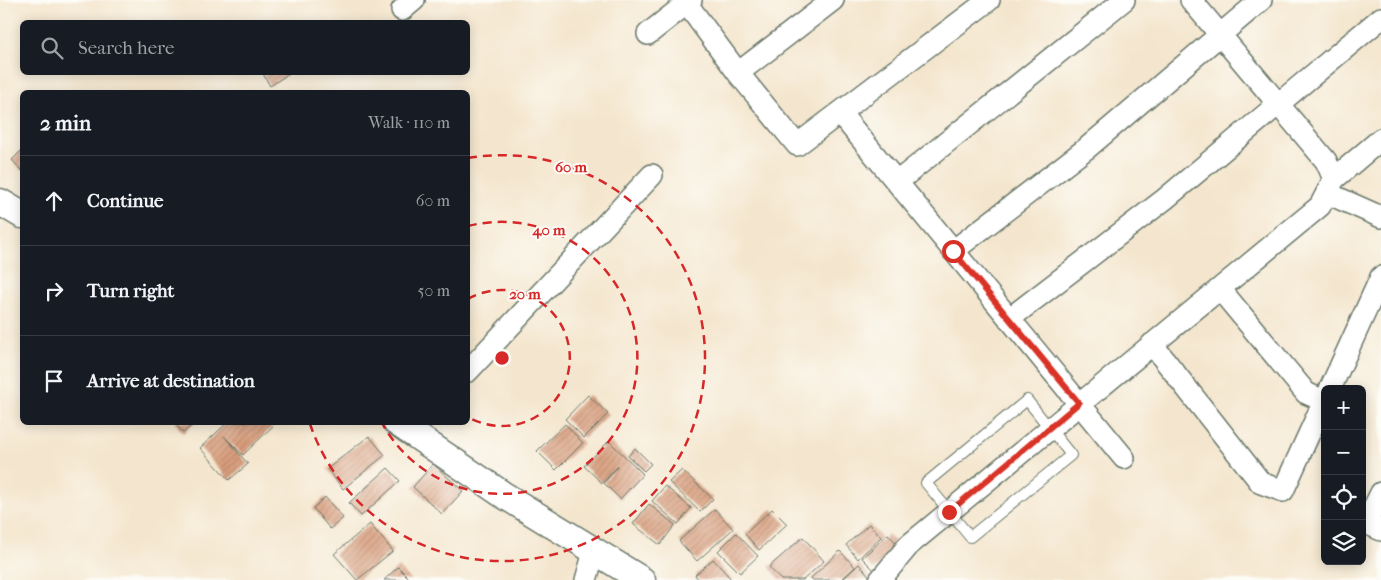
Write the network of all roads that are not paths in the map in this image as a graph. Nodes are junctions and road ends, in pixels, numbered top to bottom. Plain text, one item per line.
1 (833, 0) edge
2 (989, 0) edge
3 (1124, 0) edge
4 (1192, 0) edge
5 (1261, 0) edge
6 (687, 1) edge
7 (1381, 18) edge
8 (648, 34) dead end
9 (1220, 34) junction
10 (738, 73) junction
11 (1279, 105) junction
12 (840, 113) junction
13 (1381, 139) edge
14 (652, 174) dead end
15 (896, 182) junction
16 (1330, 186) junction
17 (0, 202) edge
18 (20, 214) edge
19 (1381, 218) edge
20 (953, 251) junction
21 (1381, 276) edge
22 (1220, 289) junction
23 (1009, 319) junction
24 (1152, 344) junction
25 (470, 369) edge
26 (1331, 385) edge
27 (1321, 395) edge
28 (1079, 403) junction
29 (1321, 407) edge
30 (408, 425) edge
31 (1050, 428) junction
32 (1124, 458) dead end
33 (1381, 493) edge
34 (949, 512) junction
35 (1381, 530) edge
36 (594, 552) junction
37 (586, 580) edge
38 (642, 580) edge
39 (880, 580) edge

1 - 10 street
2 - 12 street
3 - 15 street
4 - 9 street
5 - 9 street
6 - 8 street
6 - 10 street
7 - 11 street
9 - 11 street
9 - 20 street
10 - 12 street
11 - 16 street
11 - 23 street
12 - 15 street
13 - 16 street
14 - 25 street
15 - 20 street
16 - 19 street
16 - 22 street
17 - 18 street
20 - 23 street
21 - 26 street
22 - 24 street
22 - 27 street
23 - 28 street
24 - 28 street
24 - 29 street
28 - 31 street
28 - 32 street
30 - 36 street
31 - 34 street
31 - 34 lane
31 - 34 lane
33 - 35 street
34 - 39 street
36 - 37 street
36 - 38 street

